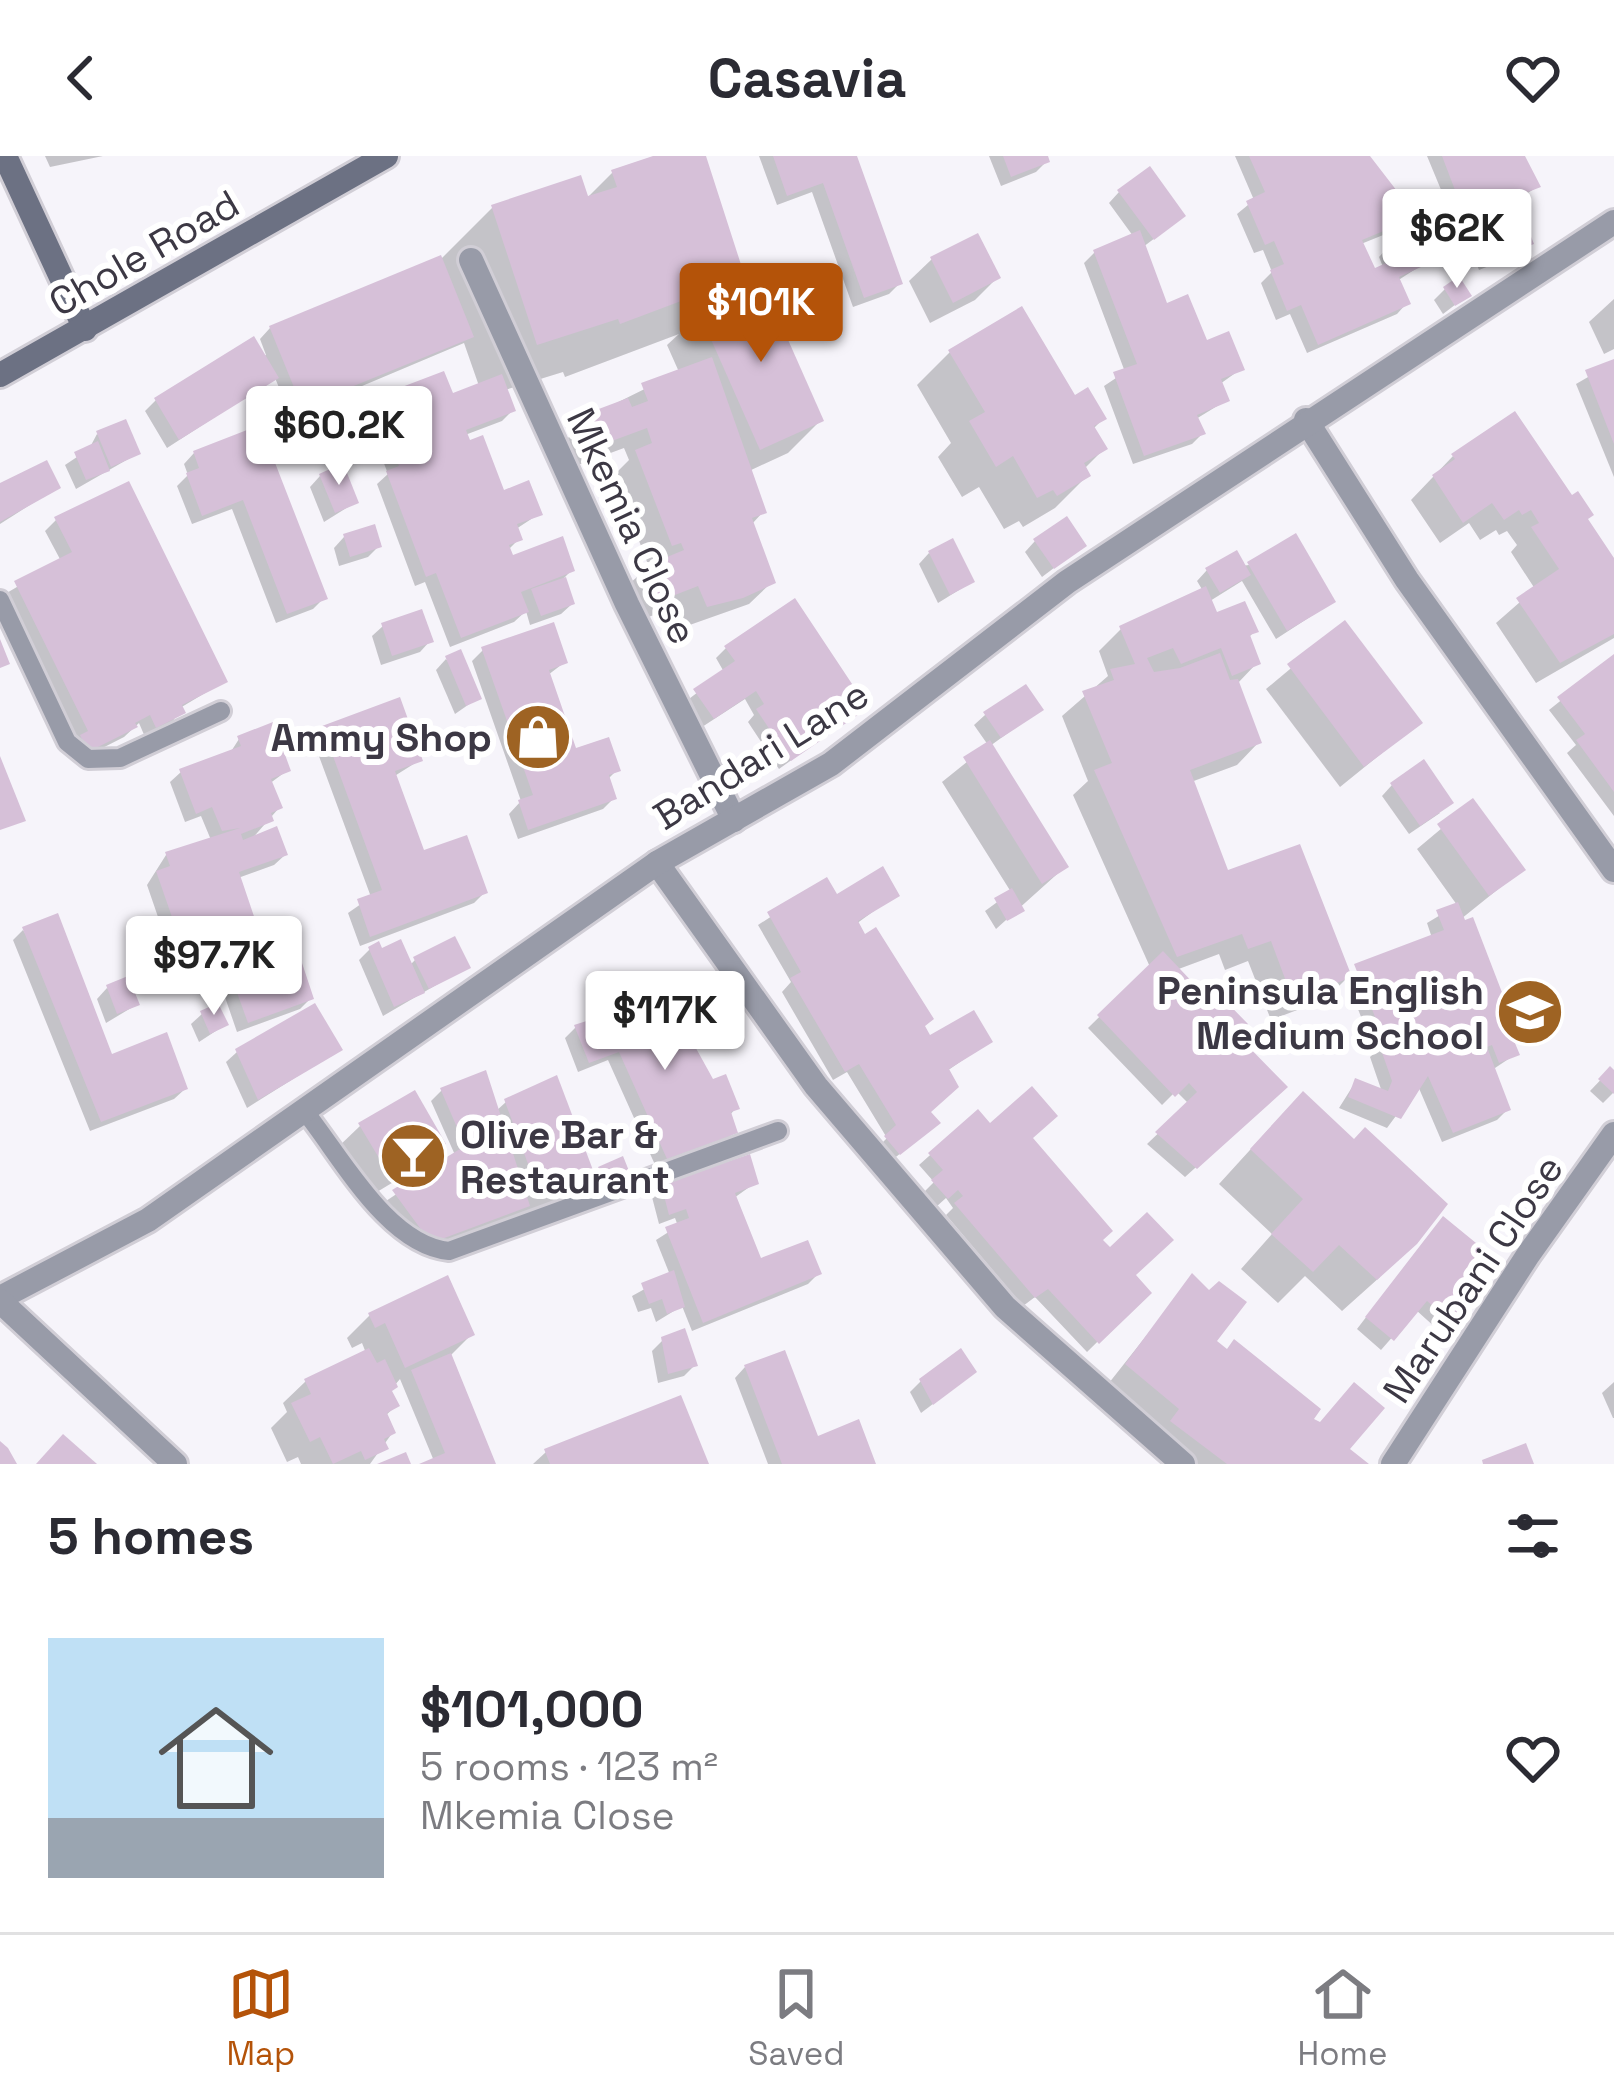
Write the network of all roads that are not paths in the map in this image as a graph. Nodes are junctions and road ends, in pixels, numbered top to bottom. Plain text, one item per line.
1 (5, 156) edge
2 (386, 156) edge
3 (1614, 222) edge
4 (471, 260) dead end
5 (85, 328) junction
6 (0, 375) edge
7 (1306, 420) junction
8 (0, 600) edge
9 (221, 711) dead end
10 (734, 820) junction
11 (657, 863) junction
12 (1614, 870) edge
13 (305, 1113) junction
14 (778, 1131) dead end
15 (1614, 1135) edge
16 (0, 1299) edge
17 (176, 1464) edge
18 (1183, 1464) edge
19 (1393, 1464) edge

1 - 5 street
2 - 5 street, Chole Road
3 - 7 street, Bandari Lane
4 - 10 street, Mkemia Close
5 - 6 street, Chole Road
7 - 10 street, Bandari Lane
7 - 12 street
8 - 9 lane
10 - 11 street, Bandari Lane
11 - 13 street, Bandari Lane
11 - 18 street
13 - 14 lane
13 - 16 street, Bandari Lane
15 - 19 street, Marubani Close
16 - 17 street

